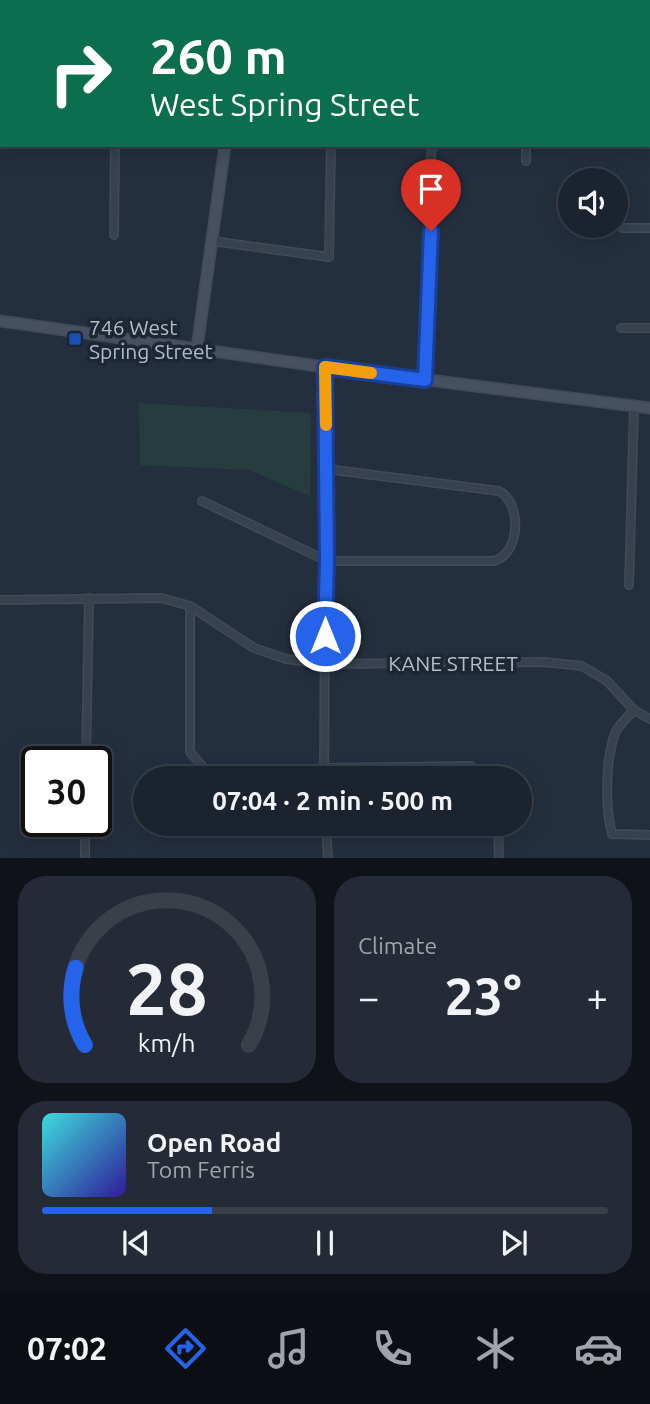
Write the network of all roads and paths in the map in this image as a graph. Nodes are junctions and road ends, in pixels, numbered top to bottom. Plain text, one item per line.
1 (0, 0) edge
2 (0, 17) edge
3 (115, 147) edge
4 (225, 147) edge
5 (331, 147) edge
6 (432, 147) edge
7 (526, 147) edge
8 (526, 161) dead end
9 (628, 228) edge
10 (650, 228) edge
11 (114, 234) dead end
12 (212, 242) junction
13 (0, 321) edge
14 (621, 328) dead end
15 (650, 328) edge
16 (197, 348) junction
17 (325, 367) junction
18 (425, 380) junction
19 (634, 406) junction
20 (650, 408) edge
21 (327, 469) junction
22 (202, 501) dead end
23 (327, 561) junction
24 (629, 585) dead end
25 (89, 598) junction
26 (0, 600) edge
27 (190, 606) junction
28 (326, 664) junction
29 (634, 710) junction
30 (650, 719) edge
31 (86, 746) edge
32 (203, 766) edge
33 (324, 766) edge
34 (650, 835) edge
35 (327, 836) edge
36 (498, 836) edge
37 (85, 837) edge
38 (85, 858) edge
39 (328, 858) edge
40 (499, 858) edge

1 - 2 street
3 - 11 street
4 - 12 main road
5 - 12 street
6 - 18 street
7 - 8 street
9 - 10 street
12 - 16 main road
13 - 16 main road
14 - 15 street
16 - 17 main road
17 - 18 main road
17 - 21 street
18 - 19 main road
19 - 20 main road
19 - 24 street
21 - 23 street
21 - 23 street
22 - 23 street
23 - 28 street
25 - 26 street, KANE STREET
25 - 27 street, KANE STREET
25 - 31 street
27 - 28 street, KANE STREET
27 - 32 street
28 - 29 street, KANE STREET
28 - 33 street
29 - 30 street, KANE STREET
29 - 34 street
35 - 39 street
36 - 40 street
37 - 38 street

